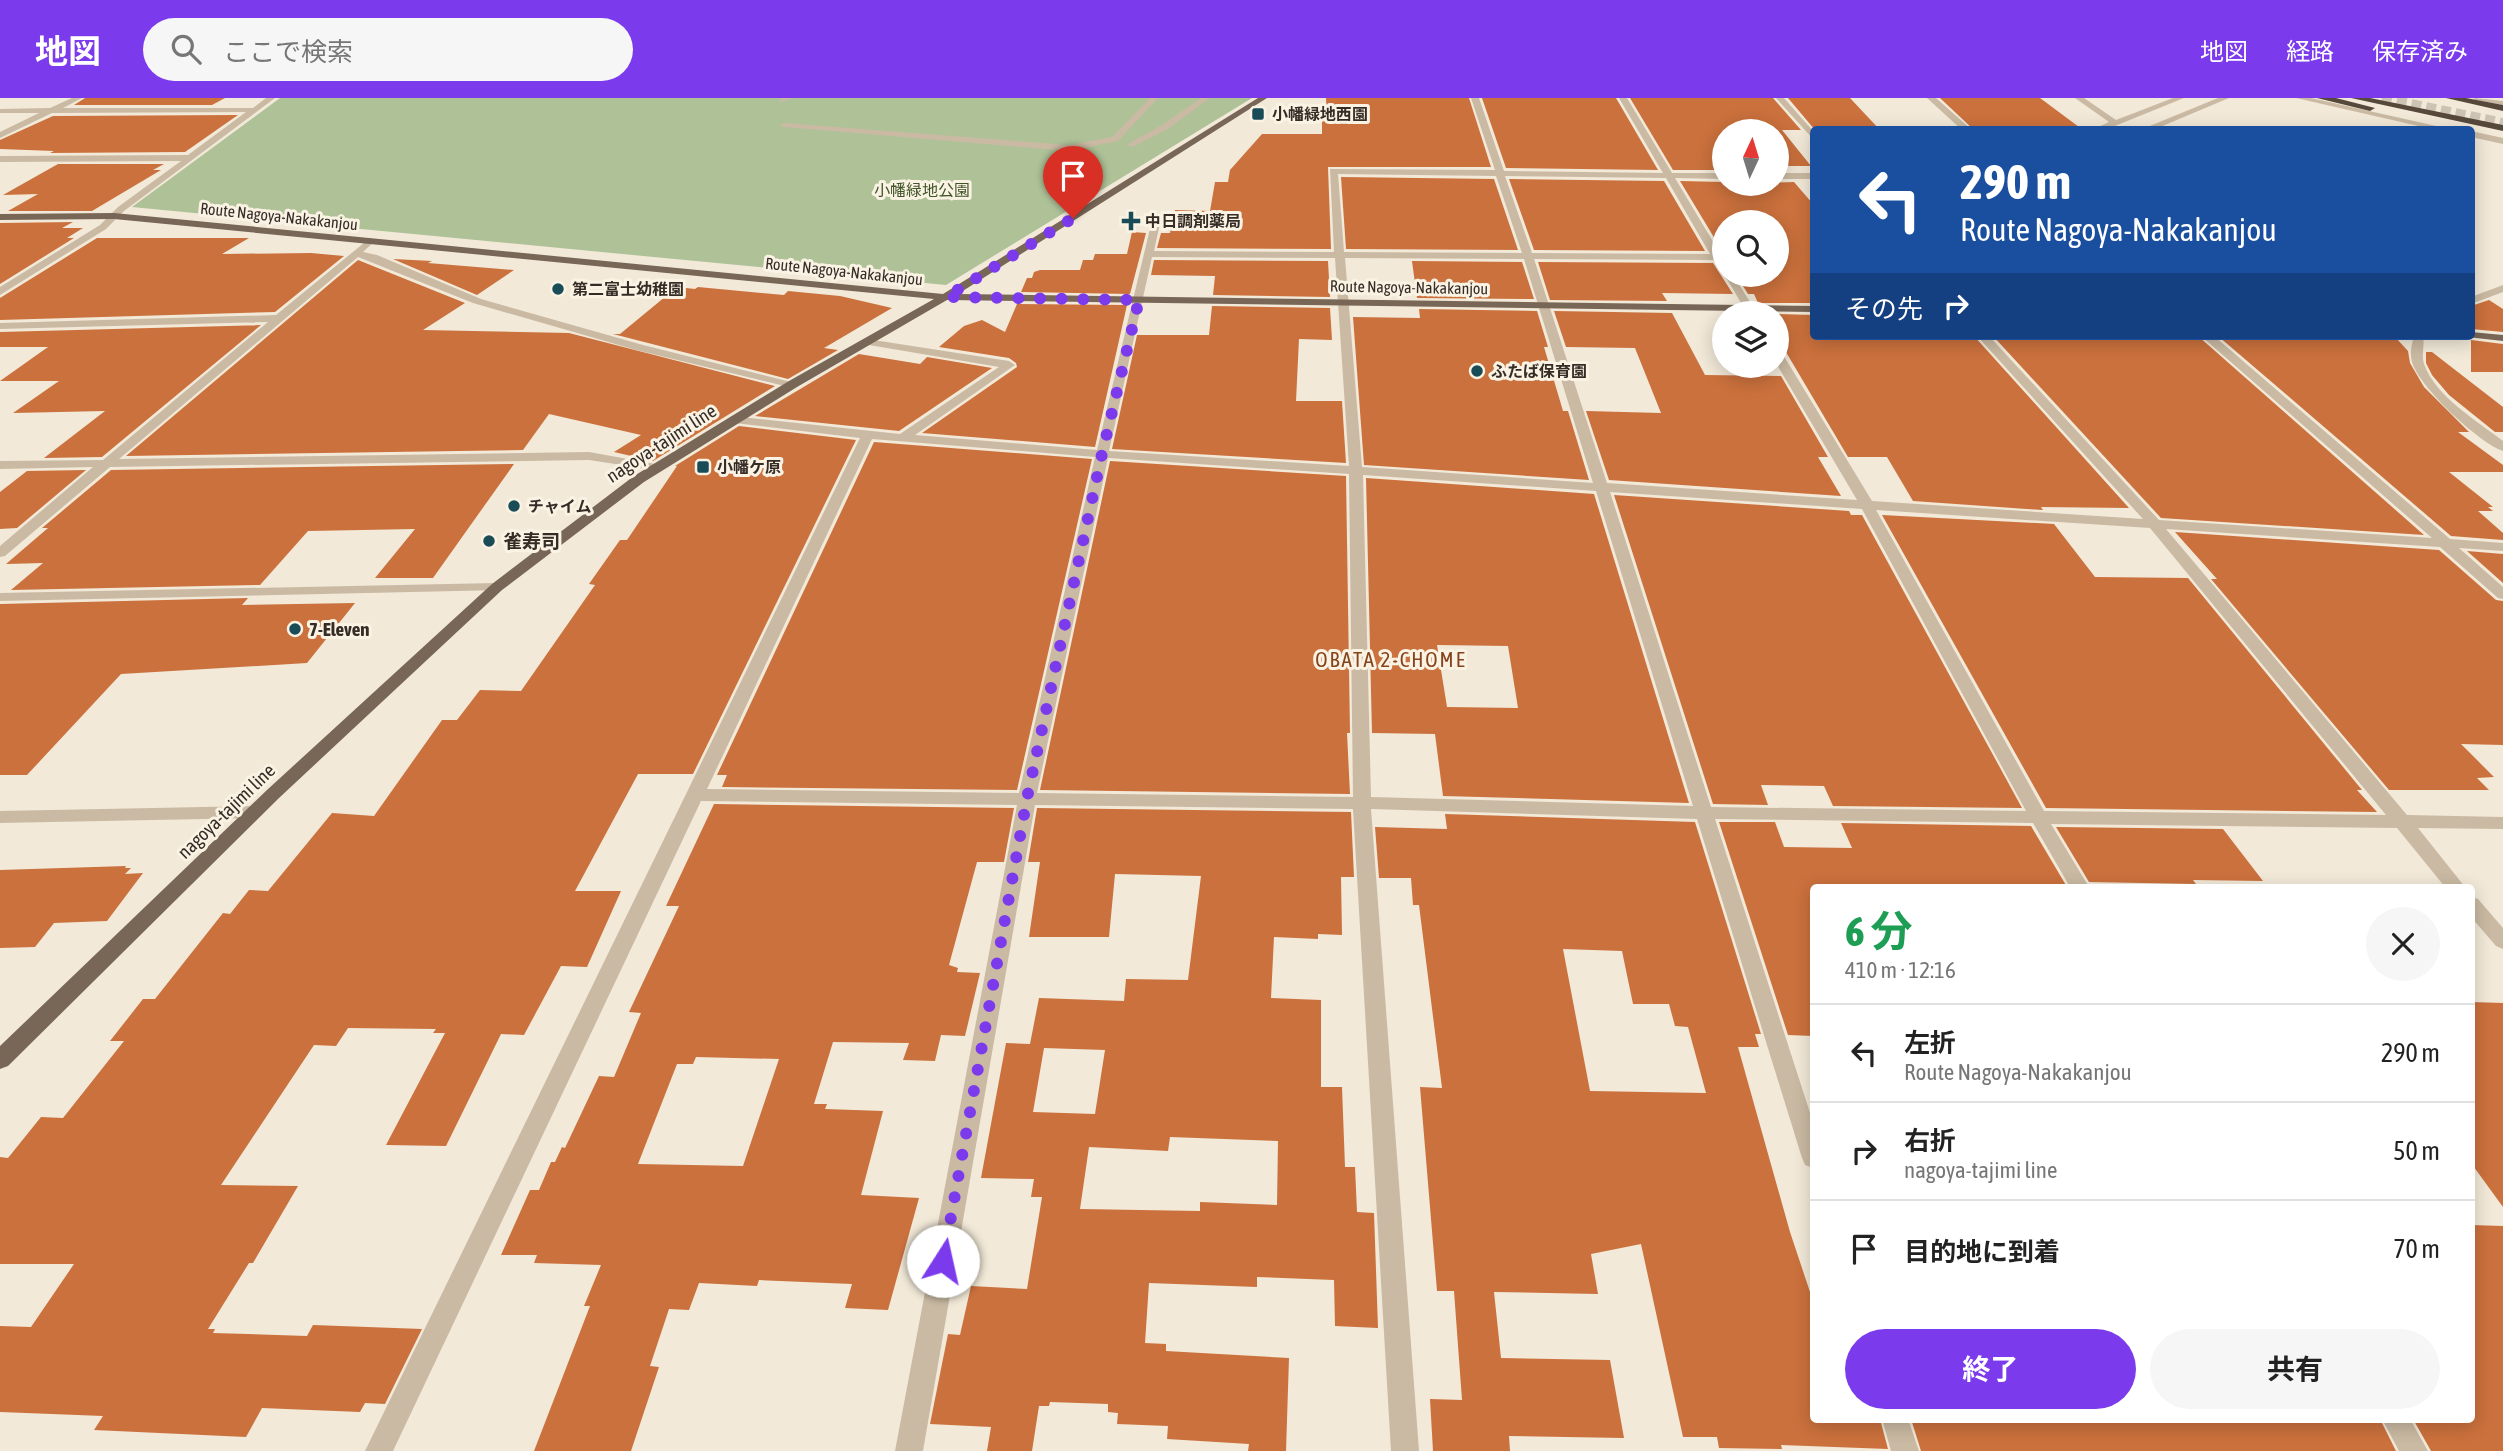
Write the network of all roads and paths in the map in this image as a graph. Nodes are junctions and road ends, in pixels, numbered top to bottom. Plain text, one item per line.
1 (78, 98) edge
2 (271, 98) edge
3 (1154, 98) edge
4 (1206, 98) edge
5 (1263, 98) edge
6 (1475, 98) edge
7 (1623, 98) edge
8 (1780, 98) edge
9 (1931, 98) edge
10 (2079, 98) edge
11 (2180, 98) edge
12 (2300, 98) edge
13 (2322, 98) edge
14 (2356, 98) edge
15 (2451, 98) edge
16 (2478, 98) edge
17 (2221, 100) edge
18 (2437, 101) dead end
19 (2503, 103) edge
20 (2503, 108) edge
21 (255, 110) junction
22 (0, 111) edge
23 (52, 111) junction
24 (2503, 114) edge
25 (2115, 123) junction
26 (784, 125) dead end
27 (1963, 126) edge
28 (2107, 126) edge
29 (2154, 126) edge
30 (2445, 126) edge
31 (2446, 126) edge
32 (2503, 129) edge
33 (1810, 133) edge
34 (0, 135) edge
35 (2475, 135) edge
36 (2503, 141) edge
37 (1130, 145) dead end
38 (190, 158) junction
39 (0, 159) edge
40 (1500, 174) junction
41 (1669, 176) junction
42 (1712, 176) edge
43 (1789, 176) edge
44 (1810, 176) edge
45 (1157, 215) dead end
46 (114, 216) junction
47 (0, 217) edge
48 (370, 241) junction
49 (1712, 250) edge
50 (355, 253) junction
51 (1149, 254) junction
52 (1339, 255) junction
53 (1527, 256) junction
54 (1712, 257) edge
55 (2503, 288) edge
56 (0, 292) edge
57 (946, 297) junction
58 (2475, 299) edge
59 (1139, 300) junction
60 (1342, 302) junction
61 (1544, 305) junction
62 (1810, 309) edge
63 (1712, 310) edge
64 (1789, 310) edge
65 (278, 318) junction
66 (0, 326) edge
67 (2475, 335) edge
68 (2503, 338) edge
69 (1987, 340) edge
70 (2212, 340) edge
71 (2419, 340) edge
72 (866, 342) junction
73 (1789, 376) edge
74 (793, 384) junction
75 (736, 419) junction
76 (868, 435) junction
77 (902, 438) junction
78 (2503, 447) edge
79 (1102, 454) junction
80 (106, 463) junction
81 (0, 465) edge
82 (656, 468) junction
83 (1356, 470) junction
84 (1601, 487) junction
85 (1866, 503) junction
86 (2153, 522) junction
87 (2503, 534) edge
88 (2443, 542) junction
89 (2503, 547) edge
90 (0, 553) edge
91 (497, 587) junction
92 (2503, 595) edge
93 (0, 597) edge
94 (696, 795) junction
95 (1027, 798) junction
96 (1362, 803) junction
97 (255, 812) junction
98 (1706, 813) junction
99 (0, 817) edge
100 (2039, 818) junction
101 (2399, 822) junction
102 (2503, 823) edge
103 (2078, 884) edge
104 (2453, 884) edge
105 (2475, 909) edge
106 (2503, 942) edge
107 (0, 1060) edge
108 (1810, 1147) edge
109 (1896, 1423) edge
110 (2398, 1423) edge
111 (379, 1451) edge
112 (909, 1451) edge
113 (1405, 1451) edge
114 (1905, 1451) edge
115 (2414, 1451) edge

1 - 23 street
2 - 21 street
3 - 26 street
4 - 37 street
5 - 57 main road, nagoya-tajimi line
6 - 40 street
7 - 41 street
8 - 33 street
9 - 27 street
10 - 25 street
11 - 25 street
12 - 30 street
13 - 31 highway
14 - 32 highway
15 - 20 highway
16 - 19 street
17 - 29 street
18 - 24 highway
21 - 23 street
21 - 38 street
22 - 23 street
23 - 34 street
25 - 28 street
35 - 36 street
38 - 39 street
38 - 46 street
40 - 41 street
40 - 52 street
40 - 53 street
41 - 42 street
41 - 49 street
43 - 44 street
45 - 51 street
46 - 47 main road, Route Nagoya-Nakakanjou
46 - 48 main road, Route Nagoya-Nakakanjou
46 - 56 street
48 - 50 street
48 - 57 main road, Route Nagoya-Nakakanjou
50 - 65 street
50 - 74 street
51 - 52 street
51 - 59 street
52 - 53 street
52 - 60 street
53 - 54 street
53 - 61 street
55 - 58 street
57 - 59 main road, Route Nagoya-Nakakanjou
57 - 72 main road, nagoya-tajimi line
59 - 60 main road, Route Nagoya-Nakakanjou
59 - 79 street
60 - 61 main road, Route Nagoya-Nakakanjou
60 - 83 street
61 - 63 main road, Route Nagoya-Nakakanjou
61 - 84 street
62 - 64 main road, Route Nagoya-Nakakanjou
65 - 66 street
65 - 80 street
67 - 68 main road
69 - 86 street
70 - 88 street
71 - 78 street
72 - 74 main road, nagoya-tajimi line
72 - 77 street
73 - 85 street
74 - 75 main road, nagoya-tajimi line
75 - 76 street
75 - 82 main road, nagoya-tajimi line
76 - 77 street
76 - 94 street
77 - 79 street
79 - 83 street
79 - 95 street
80 - 81 street
80 - 82 street
80 - 90 street
82 - 91 main road, nagoya-tajimi line
83 - 84 street
83 - 96 street
84 - 85 street
84 - 98 street
85 - 86 street
85 - 100 street
86 - 88 street
86 - 101 street
87 - 88 street
88 - 89 street
88 - 92 street
91 - 93 street
91 - 97 main road, nagoya-tajimi line
94 - 95 street
94 - 111 street
95 - 96 street
95 - 112 street
96 - 98 street
96 - 113 street
97 - 99 street
97 - 107 main road, nagoya-tajimi line
98 - 100 street
98 - 108 street
100 - 101 street
100 - 103 street
101 - 102 street
101 - 104 street
105 - 106 street
109 - 114 street
110 - 115 street

